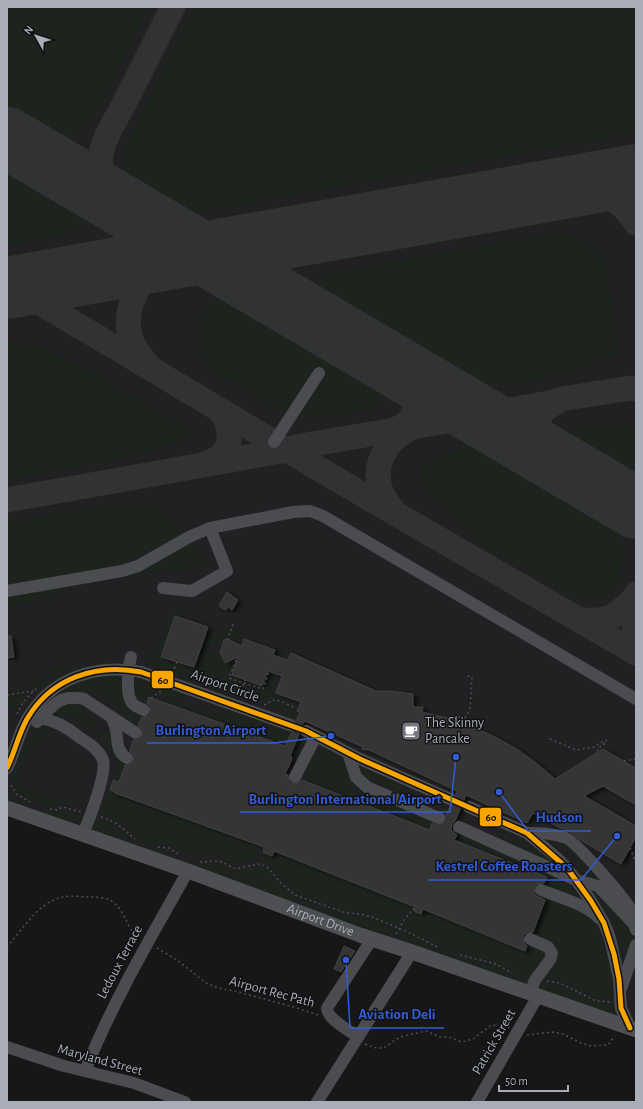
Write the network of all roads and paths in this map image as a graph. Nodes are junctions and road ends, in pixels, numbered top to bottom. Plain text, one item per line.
1 (319, 378) dead end
2 (274, 442) dead end
3 (210, 528) junction
4 (163, 588) dead end
5 (7, 591) edge
6 (234, 622) dead end
7 (227, 640) dead end
8 (236, 660) dead end
9 (177, 662) dead end
10 (129, 663) junction
11 (173, 670) dead end
12 (269, 672) dead end
13 (466, 676) dead end
14 (245, 680) dead end
15 (244, 683) junction
16 (34, 690) dead end
17 (240, 693) dead end
18 (7, 695) edge
19 (636, 700) edge
20 (144, 710) dead end
21 (111, 717) junction
22 (40, 718) junction
23 (465, 718) dead end
24 (290, 725) tunnel mouth
25 (136, 733) dead end
26 (550, 739) dead end
27 (18, 748) junction
28 (598, 752) dead end
29 (348, 753) junction
30 (127, 758) dead end
31 (636, 759) edge
32 (624, 762) dead end
33 (7, 768) edge
34 (295, 777) dead end
35 (11, 785) dead end
36 (450, 799) tunnel mouth
37 (32, 804) dead end
38 (8, 805) edge
39 (469, 807) tunnel mouth
40 (46, 808) dead end
41 (86, 813) dead end
42 (100, 817) dead end
43 (439, 818) tunnel mouth
44 (459, 827) tunnel mouth
45 (527, 833) junction
46 (83, 834) junction
47 (136, 840) dead end
48 (153, 847) dead end
49 (630, 848) dead end
50 (188, 863) junction
51 (636, 863) edge
52 (576, 880) junction
53 (541, 890) dead end
54 (415, 907) dead end
55 (604, 923) junction
56 (635, 927) edge
57 (398, 929) junction
58 (394, 938) dead end
59 (372, 939) junction
60 (530, 939) dead end
61 (148, 942) junction
62 (636, 945) edge
63 (7, 947) edge
64 (443, 950) dead end
65 (412, 952) junction
66 (457, 954) dead end
67 (516, 976) dead end
68 (534, 990) junction
69 (616, 997) junction
70 (322, 1018) dead end
71 (628, 1027) edge
72 (517, 1033) junction
73 (357, 1039) junction
74 (7, 1048) edge
75 (85, 1071) junction
76 (185, 1102) edge
77 (317, 1102) edge
78 (477, 1102) edge

1 - 2 street
3 - 4 street
3 - 5 street
3 - 19 street
6 - 7 path
8 - 15 path
9 - 11 path
10 - 20 street
10 - 24 street, Airport Circle
10 - 27 street, Airport Circle
12 - 15 path
13 - 23 path
14 - 15 path
15 - 17 path
16 - 18 path
21 - 22 street
21 - 25 street
21 - 30 street
22 - 27 street
22 - 46 street
26 - 28 path
27 - 33 street, Airport Circle
29 - 34 street
29 - 36 street
29 - 43 street
31 - 32 path
35 - 37 path
38 - 46 main road, Airport Drive
39 - 45 street
40 - 41 path
42 - 47 path
44 - 52 street
45 - 52 street
45 - 56 street
46 - 50 main road, Airport Drive
48 - 50 path
49 - 51 path
50 - 57 path
50 - 59 main road, Airport Drive
50 - 61 street, Ledoux Terrace
52 - 55 street
52 - 56 street
53 - 55 street
54 - 57 path
55 - 69 street
57 - 58 path
57 - 64 path
59 - 65 main road, Airport Drive
59 - 73 street
60 - 68 street, Patrick Street
61 - 63 path, Airport Rec Path
61 - 70 path, Airport Rec Path
61 - 75 street, Ledoux Terrace
62 - 69 street
65 - 68 main road, Airport Drive
65 - 73 street
66 - 67 path
68 - 69 path
68 - 71 main road, Airport Drive
68 - 72 street, Patrick Street
69 - 71 street
71 - 72 path
72 - 73 path
72 - 78 street, Patrick Street
73 - 77 street
74 - 75 street, Maryland Street
75 - 76 street, Maryland Street

